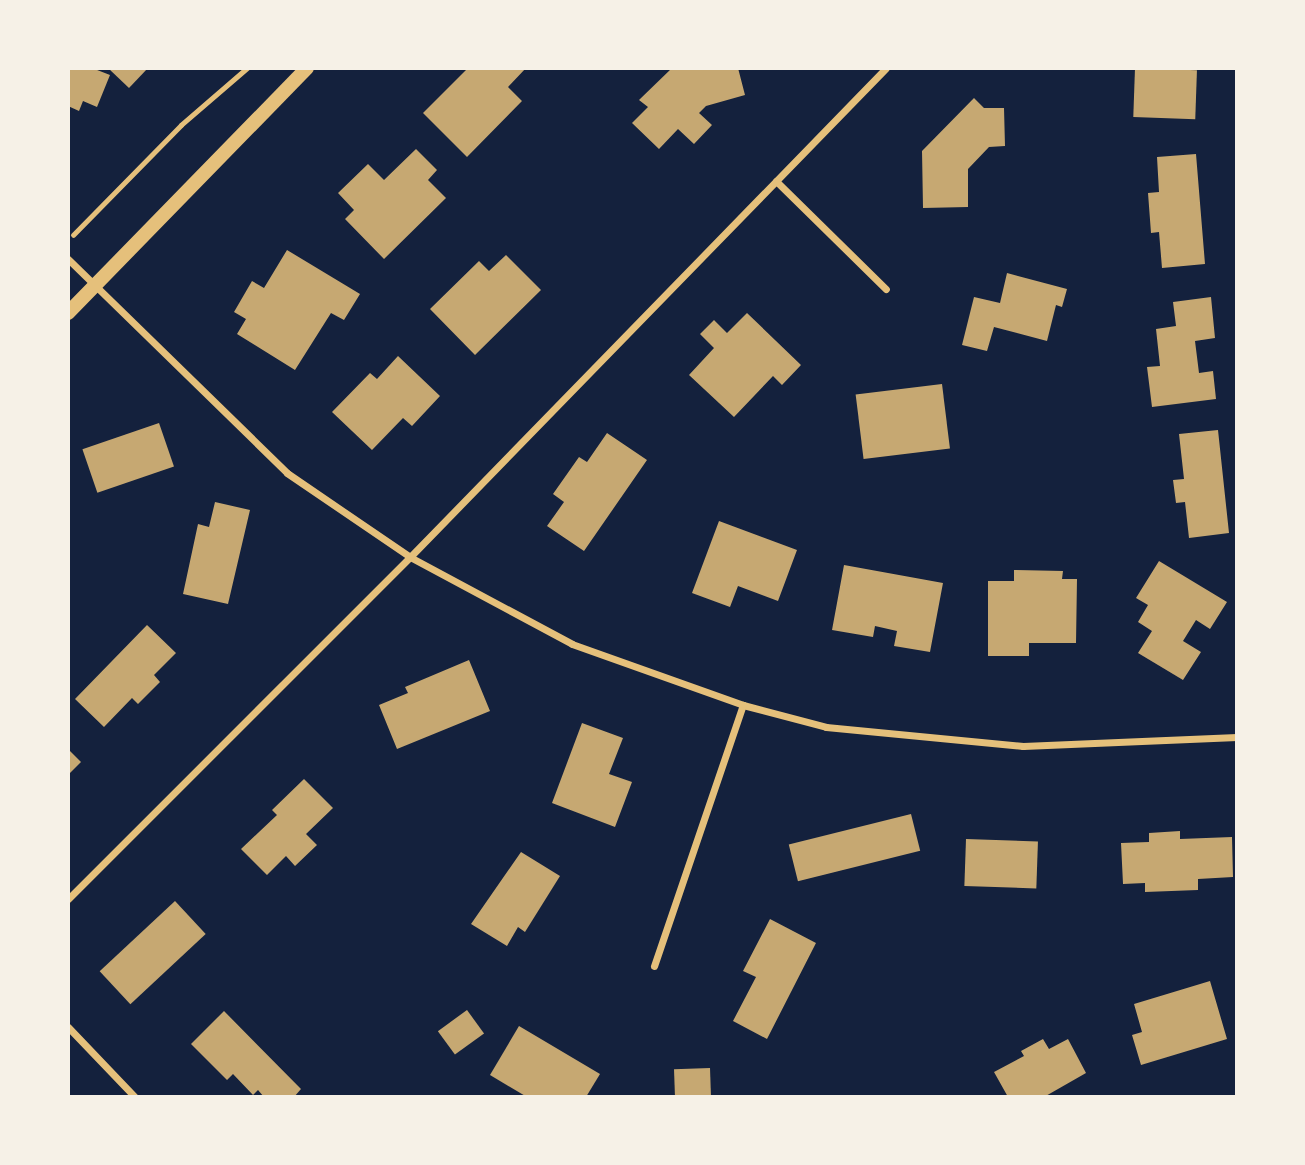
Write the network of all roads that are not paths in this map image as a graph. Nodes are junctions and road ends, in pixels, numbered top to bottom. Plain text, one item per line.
1 (307, 68) edge
2 (886, 68) edge
3 (776, 181) junction
4 (68, 259) edge
5 (95, 286) junction
6 (886, 289) dead end
7 (68, 313) edge
8 (410, 557) junction
9 (743, 705) junction
10 (1237, 737) edge
11 (68, 899) edge
12 (654, 966) dead end
13 (68, 1027) edge
14 (135, 1097) edge

1 - 5 main road
2 - 3 street
3 - 6 street
3 - 8 street
4 - 5 street
5 - 7 main road
5 - 8 street
8 - 9 street
8 - 11 street
9 - 10 street
9 - 12 street
13 - 14 street

